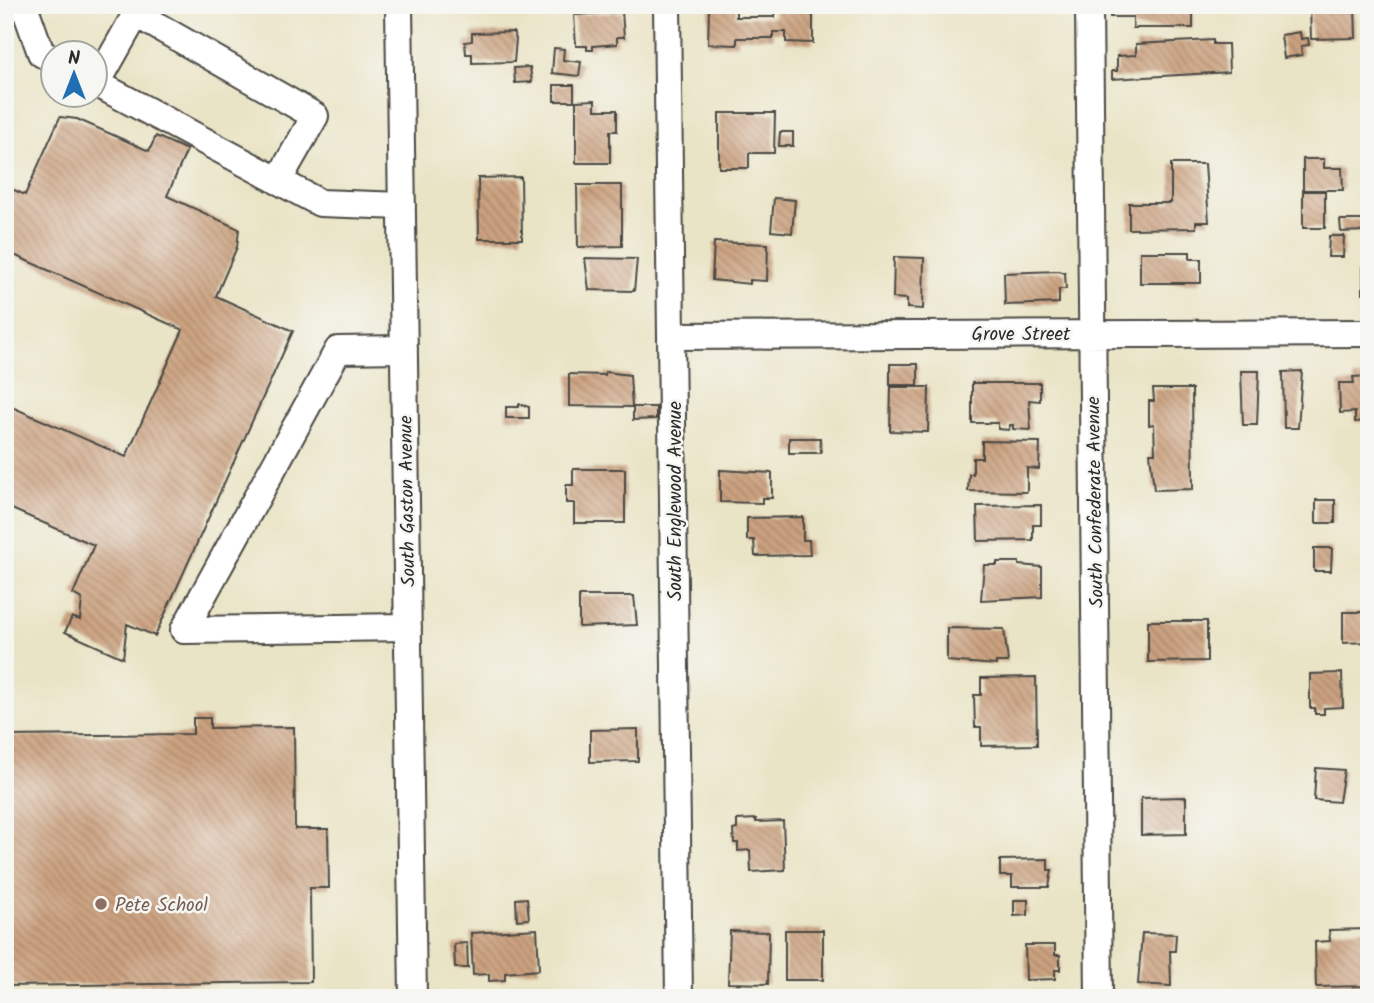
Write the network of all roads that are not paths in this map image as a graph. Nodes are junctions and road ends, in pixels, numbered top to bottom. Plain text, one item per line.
1 (24, 5) edge
2 (399, 5) edge
3 (667, 5) edge
4 (1088, 5) edge
5 (38, 45) edge
6 (108, 62) edge
7 (108, 89) edge
8 (278, 181) junction
9 (402, 206) junction
10 (1091, 333) junction
11 (1369, 333) edge
12 (673, 336) junction
13 (404, 349) junction
14 (408, 628) junction
15 (413, 998) edge
16 (679, 998) edge
17 (1100, 998) edge

1 - 5 street
2 - 9 street, South Gaston Avenue
3 - 12 street, South Englewood Avenue
4 - 10 street, South Confederate Avenue
6 - 8 street
7 - 8 street
8 - 9 street
9 - 13 street, South Gaston Avenue
10 - 11 street, Grove Street
10 - 12 street, Grove Street
10 - 17 street, South Confederate Avenue
12 - 16 street, South Englewood Avenue
13 - 14 street, South Gaston Avenue
13 - 14 street
14 - 15 street, South Gaston Avenue

